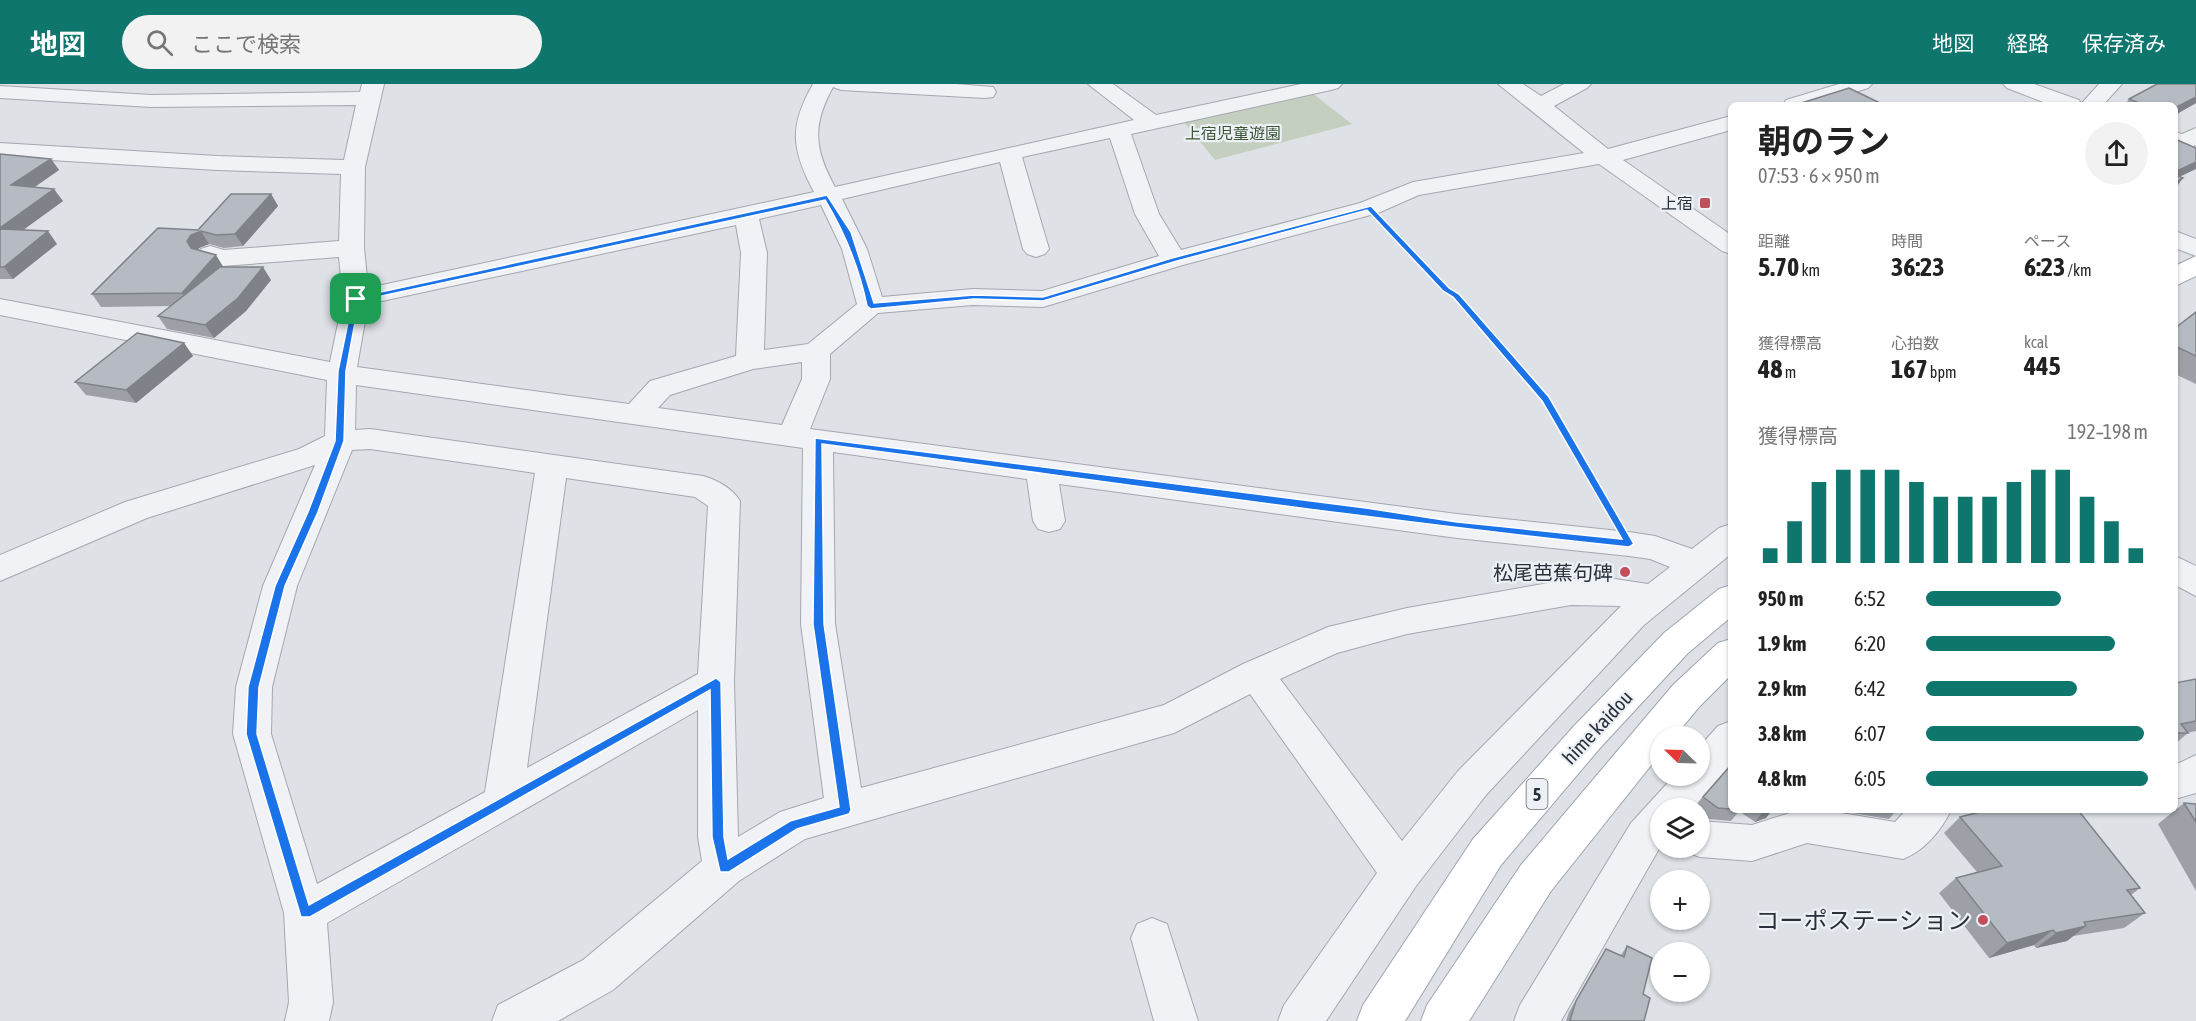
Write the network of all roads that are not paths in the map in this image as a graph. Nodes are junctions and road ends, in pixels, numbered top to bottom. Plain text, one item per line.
1 (824, 84) edge
2 (841, 84) edge
3 (1100, 84) edge
4 (1331, 84) edge
5 (1509, 84) edge
6 (1580, 84) edge
7 (2014, 84) edge
8 (2111, 84) edge
9 (1853, 87) edge
10 (370, 91) edge
11 (0, 92) edge
12 (985, 92) dead end
13 (1804, 102) edge
14 (1871, 102) edge
15 (2063, 102) edge
16 (2094, 102) edge
17 (1540, 105) junction
18 (1153, 123) junction
19 (1728, 124) edge
20 (1119, 131) junction
21 (2196, 135) edge
22 (2178, 140) edge
23 (0, 150) edge
24 (1009, 153) junction
25 (1602, 156) junction
26 (353, 166) junction
27 (827, 197) junction
28 (746, 215) junction
29 (2178, 240) edge
30 (1728, 244) edge
31 (351, 248) junction
32 (2196, 248) edge
33 (1036, 249) dead end
34 (210, 254) edge
35 (1174, 260) junction
36 (356, 299) junction
37 (871, 306) junction
38 (0, 307) edge
39 (816, 351) junction
40 (750, 362) junction
41 (342, 371) junction
42 (634, 416) junction
43 (805, 439) junction
44 (340, 441) junction
45 (552, 466) junction
46 (1041, 471) junction
47 (1049, 521) dead end
48 (1728, 538) edge
49 (1695, 564) junction
50 (0, 569) edge
51 (2178, 570) edge
52 (2196, 583) edge
53 (1652, 598) junction
54 (1728, 600) edge
55 (1728, 656) edge
56 (1256, 674) junction
57 (716, 682) junction
58 (1728, 741) edge
59 (1710, 762) edge
60 (2196, 771) edge
61 (2178, 782) edge
62 (1690, 786) edge
63 (1681, 798) edge
64 (503, 803) junction
65 (845, 810) junction
66 (1928, 813) edge
67 (1650, 839) edge
68 (1710, 841) edge
69 (724, 868) junction
70 (1401, 873) junction
71 (305, 913) junction
72 (1152, 938) dead end
73 (307, 1021) edge
74 (514, 1021) edge
75 (1176, 1021) edge
76 (1300, 1021) edge
77 (1379, 1021) edge
78 (1443, 1021) edge
79 (1536, 1021) edge

1 - 27 street
2 - 12 street
3 - 18 street
4 - 18 street
5 - 17 street
6 - 17 street
7 - 15 street
8 - 16 street
9 - 13 street
9 - 14 street
10 - 11 street
10 - 26 street
17 - 25 street
18 - 20 street
19 - 25 street
20 - 24 street
20 - 35 street
21 - 22 street
23 - 26 street
24 - 27 street
24 - 33 street
25 - 30 street
25 - 35 street
26 - 31 street
27 - 28 street
27 - 37 street
28 - 36 street
28 - 40 street
29 - 32 street
31 - 34 street
31 - 36 street
35 - 37 street
36 - 41 street
37 - 39 street
38 - 41 street
39 - 40 street
39 - 43 street
40 - 42 street
41 - 42 street
41 - 44 street
42 - 43 street
43 - 46 street
43 - 65 street
44 - 45 street
44 - 50 street
44 - 71 street
45 - 57 street
45 - 64 street
46 - 47 street
46 - 49 street
48 - 49 street
49 - 53 street
51 - 52 street
53 - 56 street
53 - 70 street
54 - 77 main road, hime kaidou / 5
55 - 78 main road
56 - 65 street
56 - 70 street
57 - 64 street
57 - 69 street
58 - 59 street
60 - 61 street
62 - 63 street
64 - 71 street
65 - 69 street
66 - 68 street
67 - 79 street
69 - 74 street
70 - 76 street
71 - 73 street
72 - 75 street

